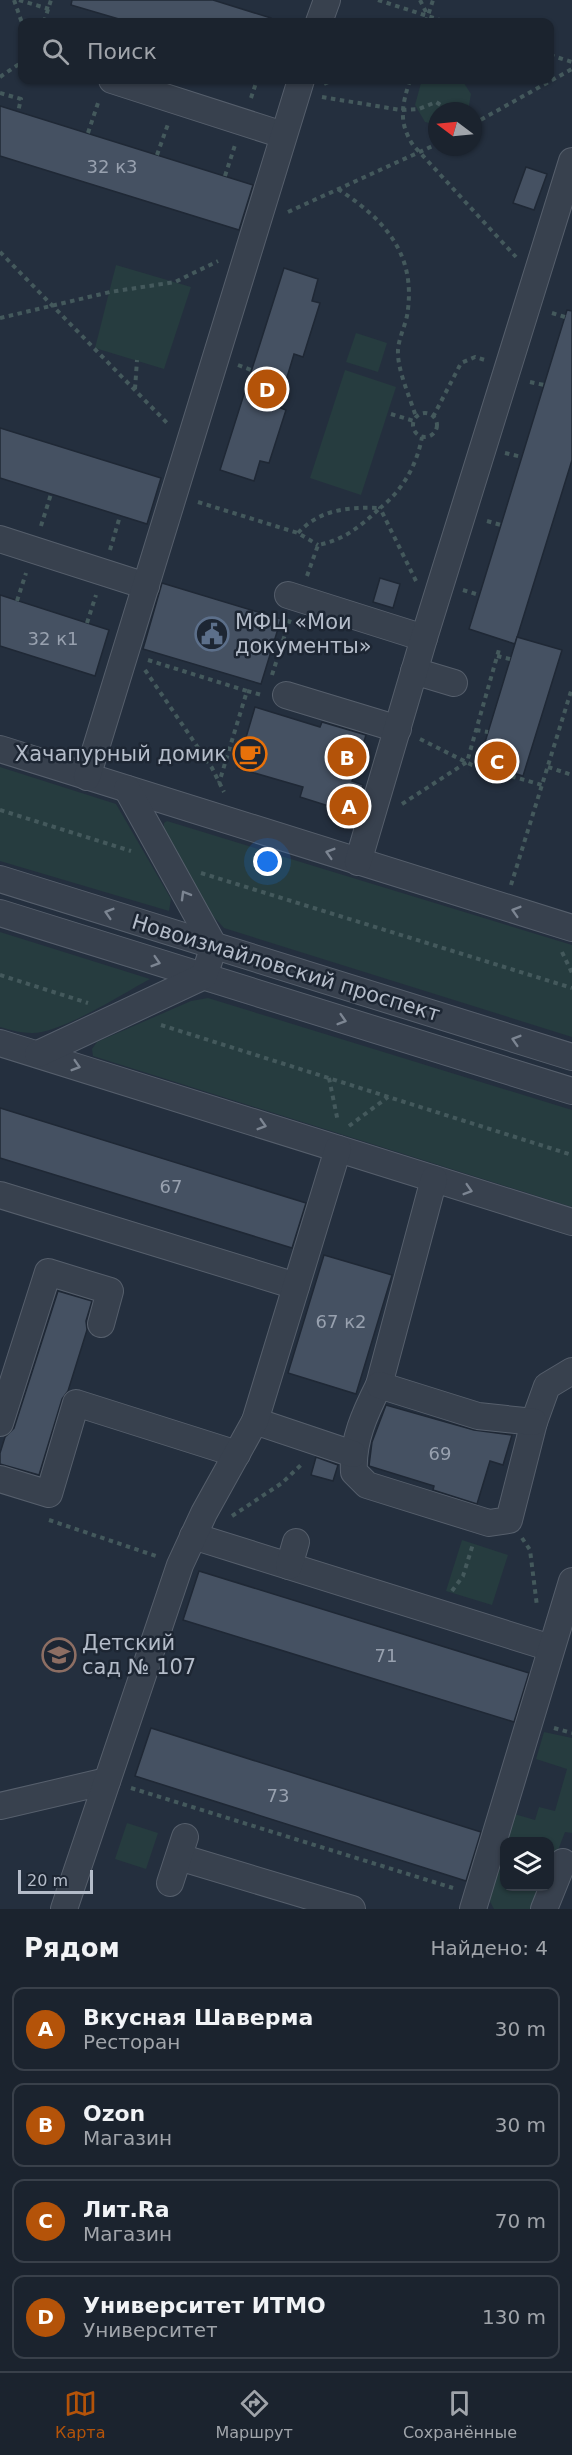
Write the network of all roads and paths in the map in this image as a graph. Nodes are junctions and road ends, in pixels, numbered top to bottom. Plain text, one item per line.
1 (14, 0) edge
2 (19, 0) edge
3 (51, 0) edge
4 (327, 0) edge
5 (378, 0) edge
6 (420, 0) edge
7 (433, 0) edge
8 (49, 9) junction
9 (428, 17) junction
10 (20, 18) edge
11 (46, 18) edge
12 (320, 18) edge
13 (432, 18) edge
14 (554, 57) edge
15 (572, 62) edge
16 (18, 65) edge
17 (572, 69) edge
18 (0, 77) edge
19 (554, 79) edge
20 (409, 84) edge
21 (545, 84) edge
22 (107, 85) edge
23 (299, 85) edge
24 (0, 93) edge
25 (177, 100) junction
26 (428, 105) edge
27 (401, 110) junction
28 (18, 112) dead end
29 (482, 119) edge
30 (244, 122) junction
31 (88, 133) dead end
32 (283, 135) junction
33 (428, 149) edge
34 (420, 153) junction
35 (157, 154) dead end
36 (572, 161) edge
37 (225, 176) dead end
38 (338, 189) junction
39 (563, 224) edge
40 (255, 234) junction
41 (0, 252) edge
42 (537, 279) junction
43 (54, 305) junction
44 (0, 318) edge
45 (137, 360) dead end
46 (509, 365) junction
47 (135, 390) junction
48 (391, 414) dead end
49 (433, 417) junction
50 (415, 419) junction
51 (422, 437) junction
52 (189, 446) junction
53 (174, 495) junction
54 (380, 508) junction
55 (298, 533) junction
56 (0, 539) edge
57 (318, 545) dead end
58 (146, 586) junction
59 (288, 595) dead end
60 (434, 606) junction
61 (424, 638) junction
62 (500, 646) dead end
63 (130, 655) junction
64 (497, 656) junction
65 (510, 659) dead end
66 (414, 671) junction
67 (454, 683) dead end
68 (572, 688) edge
69 (286, 694) dead end
70 (398, 729) junction
71 (476, 730) junction
72 (488, 732) dead end
73 (0, 749) edge
74 (467, 762) junction
75 (548, 767) junction
76 (572, 775) edge
77 (87, 777) junction
78 (219, 783) junction
79 (542, 785) junction
80 (127, 789) junction
81 (225, 795) dead end
82 (0, 810) edge
83 (393, 810) dead end
84 (140, 853) dead end
85 (358, 862) junction
86 (199, 872) dead end
87 (0, 879) edge
88 (511, 885) dead end
89 (0, 913) edge
90 (572, 928) edge
91 (214, 946) junction
92 (0, 975) edge
93 (204, 976) junction
94 (572, 988) edge
95 (95, 1005) dead end
96 (158, 1025) dead end
97 (0, 1043) edge
98 (38, 1054) junction
99 (572, 1058) edge
100 (329, 1078) junction
101 (572, 1091) edge
102 (388, 1096) junction
103 (338, 1149) junction
104 (572, 1155) edge
105 (434, 1179) junction
106 (0, 1195) edge
107 (572, 1222) edge
108 (296, 1286) junction
109 (101, 1324) dead end
110 (572, 1371) edge
111 (378, 1385) junction
112 (255, 1422) junction
113 (534, 1422) junction
114 (0, 1423) edge
115 (317, 1442) junction
116 (237, 1454) junction
117 (353, 1454) junction
118 (0, 1479) edge
119 (41, 1517) dead end
120 (509, 1520) junction
121 (476, 1532) dead end
122 (199, 1538) junction
123 (180, 1565) junction
124 (572, 1581) edge
125 (449, 1600) dead end
126 (547, 1646) junction
127 (115, 1783) junction
128 (0, 1806) edge
129 (563, 1862) dead end
130 (170, 1883) dead end
131 (475, 1902) edge
132 (64, 1909) edge
133 (352, 1909) edge
134 (544, 1909) edge

1 - 10 path
2 - 8 path
3 - 8 path
4 - 12 street
5 - 9 path
6 - 9 path
7 - 9 path
8 - 11 path
9 - 13 path
14 - 15 path
16 - 18 path
17 - 19 path
20 - 27 path
21 - 29 path
22 - 25 street
22 - 31 path
23 - 27 path
23 - 32 street
24 - 28 path
25 - 30 street
25 - 35 path
26 - 27 path
27 - 34 path
30 - 32 street
30 - 37 path
32 - 40 street
33 - 34 path
34 - 38 path
34 - 42 path
36 - 39 street
38 - 40 path
38 - 50 path
39 - 42 street
40 - 43 path
40 - 52 street
41 - 43 path
42 - 46 street
43 - 44 path
43 - 47 path
45 - 47 path
46 - 49 path
46 - 60 street
47 - 52 path
48 - 50 path
49 - 50 path
49 - 51 path
50 - 51 path
51 - 54 path
52 - 53 street
53 - 55 path
53 - 58 street
54 - 55 path
54 - 60 path
55 - 57 path
56 - 58 street
58 - 63 street
59 - 61 street
60 - 61 street
61 - 66 street
62 - 64 path
63 - 77 street
63 - 78 path
63 - 78 path
64 - 65 path
64 - 71 path
66 - 67 street
66 - 70 street
68 - 75 path
69 - 70 street
70 - 74 path
70 - 85 street
71 - 72 path
71 - 74 path
73 - 77 street
74 - 79 path
74 - 83 path
75 - 76 path
75 - 79 path
77 - 80 street
78 - 81 path
79 - 88 path
85 -> 80 street
91 -> 80 street
82 - 84 path
90 -> 85 street
86 - 94 path
91 -> 87 street, Новоизмайловский проспект
89 -> 93 street, Новоизмайловский проспект
91 - 93 street
99 -> 91 street, Новоизмайловский проспект
92 - 95 path
93 - 98 street
93 -> 101 street, Новоизмайловский проспект
96 - 100 path
97 - 98 street
98 -> 103 street
100 - 102 path
100 - 102 path
102 - 104 path
103 - 105 street
103 - 108 street
105 -> 107 street
105 - 111 street
106 - 108 street
108 - 112 street
109 - 114 street
110 - 113 street
111 - 113 street
111 - 117 street
112 - 115 street
112 - 116 street
113 - 120 street
115 - 117 street
115 - 122 path
116 - 118 street
116 - 122 street
117 - 120 street
119 - 123 path
120 - 126 path
121 - 125 path
122 - 123 street
122 - 126 street
123 - 127 street
124 - 126 street
126 - 131 street
127 - 128 street
127 - 131 path
127 - 132 street
129 - 134 street
130 - 133 street

